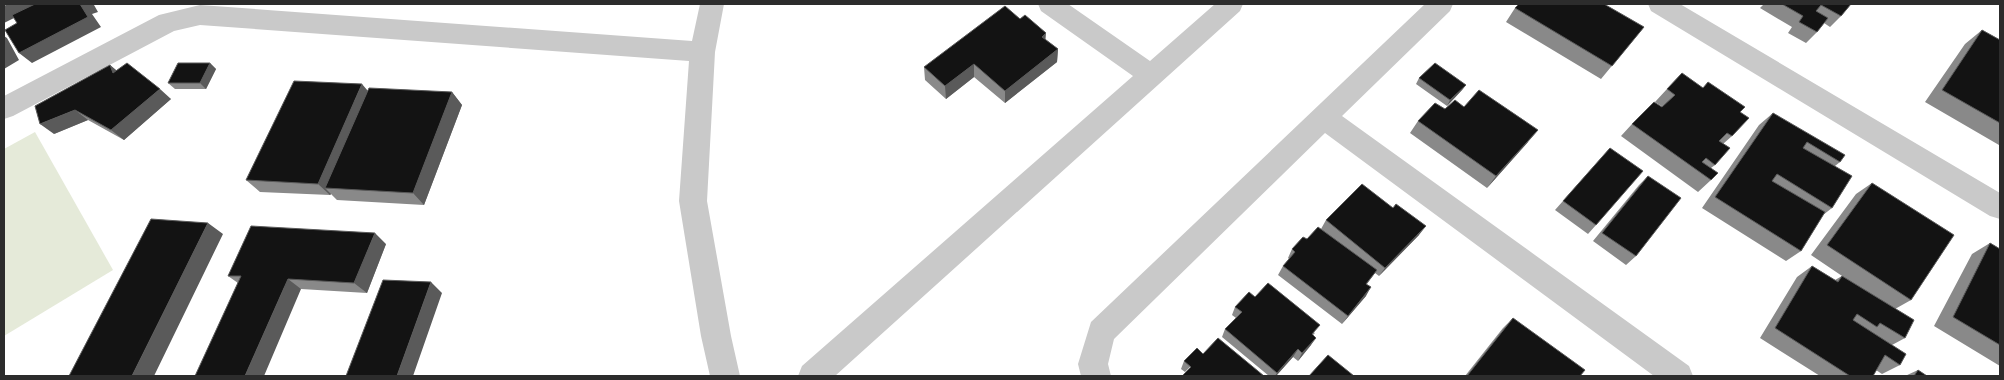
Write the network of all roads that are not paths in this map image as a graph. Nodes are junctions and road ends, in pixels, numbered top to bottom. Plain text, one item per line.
1 (712, 4) edge
2 (1050, 4) edge
3 (1231, 4) edge
4 (1441, 4) edge
5 (1660, 4) edge
6 (162, 13) edge
7 (702, 52) junction
8 (1151, 75) junction
9 (4, 108) edge
10 (1324, 117) junction
11 (2000, 207) edge
12 (725, 376) edge
13 (813, 376) edge
14 (1096, 376) edge
15 (1678, 376) edge

1 - 7 street
2 - 8 street
3 - 8 street
4 - 10 street
5 - 11 street
6 - 7 street
6 - 9 street
7 - 12 street
8 - 13 street
10 - 14 street
10 - 15 street

